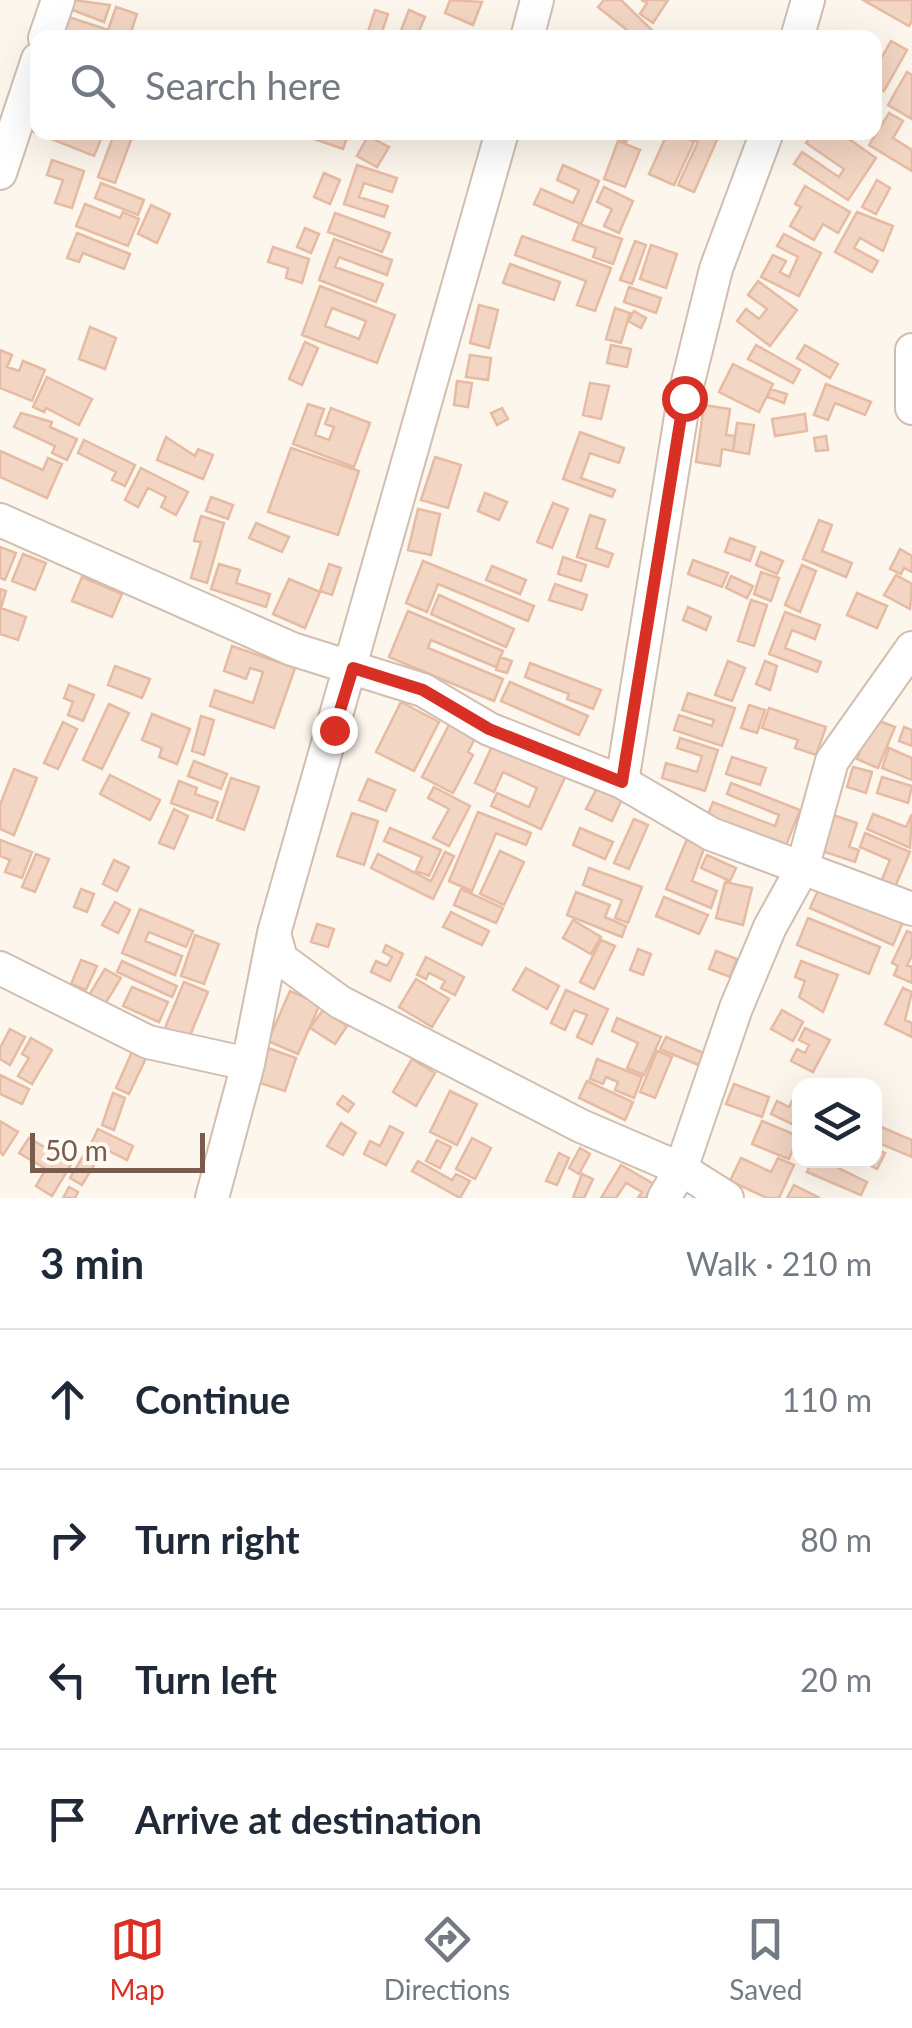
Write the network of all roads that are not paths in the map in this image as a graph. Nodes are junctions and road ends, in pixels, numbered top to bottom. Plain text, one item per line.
1 (58, 0) edge
2 (538, 0) edge
3 (808, 0) edge
4 (48, 30) edge
5 (529, 30) edge
6 (800, 30) edge
7 (30, 83) edge
8 (500, 140) edge
9 (763, 140) edge
10 (0, 173) edge
11 (912, 350) edge
12 (912, 408) edge
13 (0, 520) edge
14 (912, 648) edge
15 (353, 668) junction
16 (622, 782) junction
17 (802, 870) junction
18 (912, 909) edge
19 (274, 934) junction
20 (0, 968) edge
21 (248, 1064) junction
22 (681, 1169) junction
23 (212, 1198) edge
24 (664, 1198) edge
25 (727, 1198) edge

1 - 4 street
2 - 5 street
3 - 6 street
7 - 10 street
8 - 15 street
9 - 16 street
11 - 12 street
13 - 15 street
14 - 17 street
15 - 16 street
15 - 19 street
16 - 17 street
17 - 18 street
17 - 22 street
19 - 21 street
19 - 22 street
20 - 21 street
21 - 23 street
22 - 24 street
22 - 25 street

